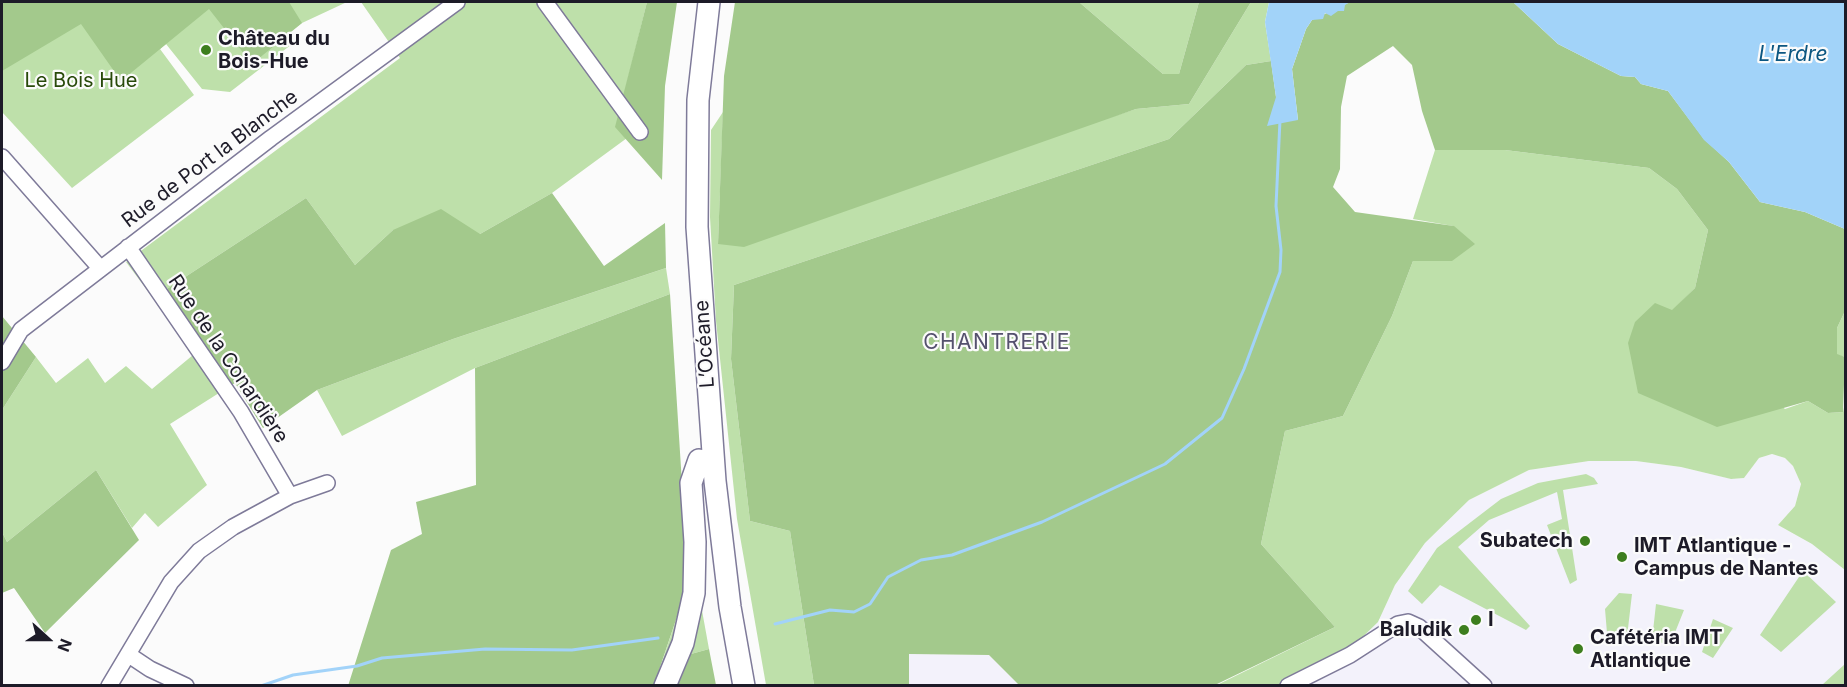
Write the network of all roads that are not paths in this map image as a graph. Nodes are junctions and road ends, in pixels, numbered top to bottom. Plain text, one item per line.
1 (457, 2) edge
2 (545, 2) edge
3 (694, 2) edge
4 (709, 2) edge
5 (640, 132) dead end
6 (2, 157) edge
7 (128, 247) junction
8 (100, 268) junction
9 (2, 362) edge
10 (699, 460) junction
11 (327, 483) dead end
12 (290, 496) junction
13 (129, 655) junction
14 (108, 686) edge
15 (186, 686) edge
16 (665, 686) edge
17 (729, 686) edge
18 (744, 686) edge
19 (1288, 686) edge
20 (1484, 686) edge

1 - 7 street, Rue de Port la Blanche
2 - 5 street
3 - 10 highway, L’Océane
4 - 18 highway, L’Océane
6 - 8 street
7 - 8 street, Rue de Port la Blanche
7 - 12 street, Rue de la Conardière
8 - 9 street, Rue de Port la Blanche
10 - 16 highway
10 - 17 highway, L’Océane
11 - 12 street
12 - 13 street
13 - 14 street
13 - 15 street
19 - 20 street

